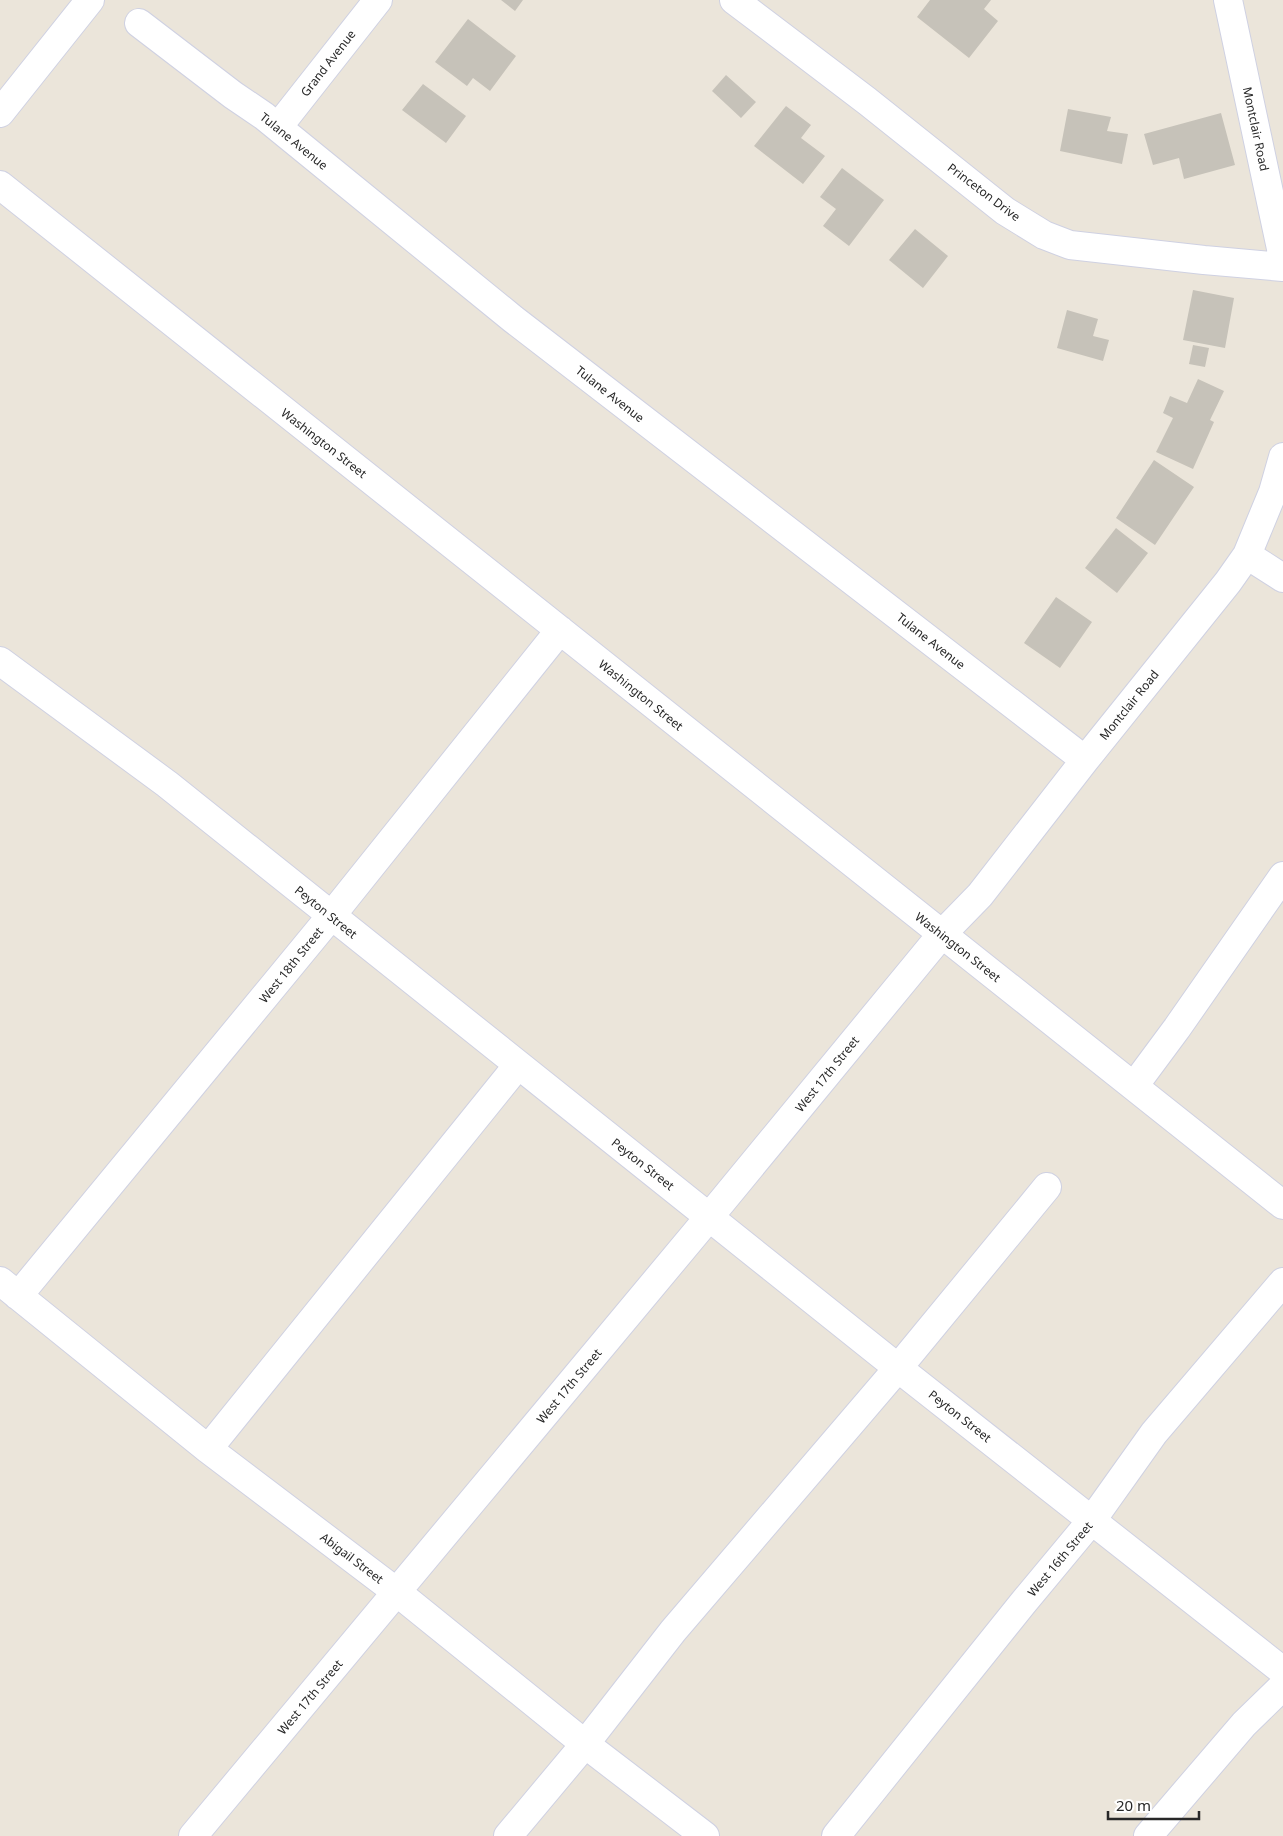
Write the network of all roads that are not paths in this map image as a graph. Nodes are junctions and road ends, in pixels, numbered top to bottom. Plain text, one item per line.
1 (90, 0) edge
2 (378, 0) edge
3 (734, 0) edge
4 (1228, 0) edge
5 (139, 23) dead end
6 (0, 113) edge
7 (278, 127) junction
8 (0, 185) edge
9 (1283, 258) edge
10 (1283, 267) edge
11 (1283, 457) edge
12 (1247, 555) junction
13 (1283, 578) edge
14 (560, 630) junction
15 (0, 661) edge
16 (1085, 760) junction
17 (1283, 876) edge
18 (331, 916) junction
19 (942, 934) junction
20 (518, 1065) junction
21 (1134, 1086) junction
22 (1047, 1188) dead end
23 (1283, 1205) edge
24 (710, 1216) junction
25 (1283, 1282) edge
26 (5, 1287) edge
27 (898, 1368) junction
28 (208, 1449) junction
29 (1092, 1520) junction
30 (398, 1592) junction
31 (1283, 1671) edge
32 (1283, 1686) edge
33 (585, 1744) junction
34 (193, 1836) edge
35 (508, 1836) edge
36 (705, 1836) edge
37 (836, 1836) edge
38 (1148, 1836) edge

1 - 6 street
2 - 7 street, Grand Avenue
3 - 10 street, Princeton Drive
4 - 9 street, Montclair Road
5 - 7 street, Tulane Avenue
7 - 16 street, Tulane Avenue
8 - 14 street, Washington Street
11 - 12 street, Montclair Road
12 - 13 street
12 - 16 street, Montclair Road
14 - 18 street, West 18th Street
14 - 19 street, Washington Street
15 - 18 street, Peyton Street
16 - 19 street, Montclair Road
17 - 21 street
18 - 20 street, Peyton Street
18 - 26 street, West 18th Street
19 - 21 street, Washington Street
19 - 24 street, West 17th Street
20 - 24 street, Peyton Street
20 - 28 street
21 - 23 street, Washington Street
22 - 27 street
24 - 27 street, Peyton Street
24 - 30 street, West 17th Street
25 - 29 street, West 16th Street
26 - 28 street, Abigail Street
27 - 29 street, Peyton Street
27 - 33 street
28 - 30 street, Abigail Street
29 - 31 street, Peyton Street
29 - 37 street, West 16th Street
30 - 33 street, Abigail Street
30 - 34 street, West 17th Street
32 - 38 street
33 - 35 street
33 - 36 street, Abigail Street

